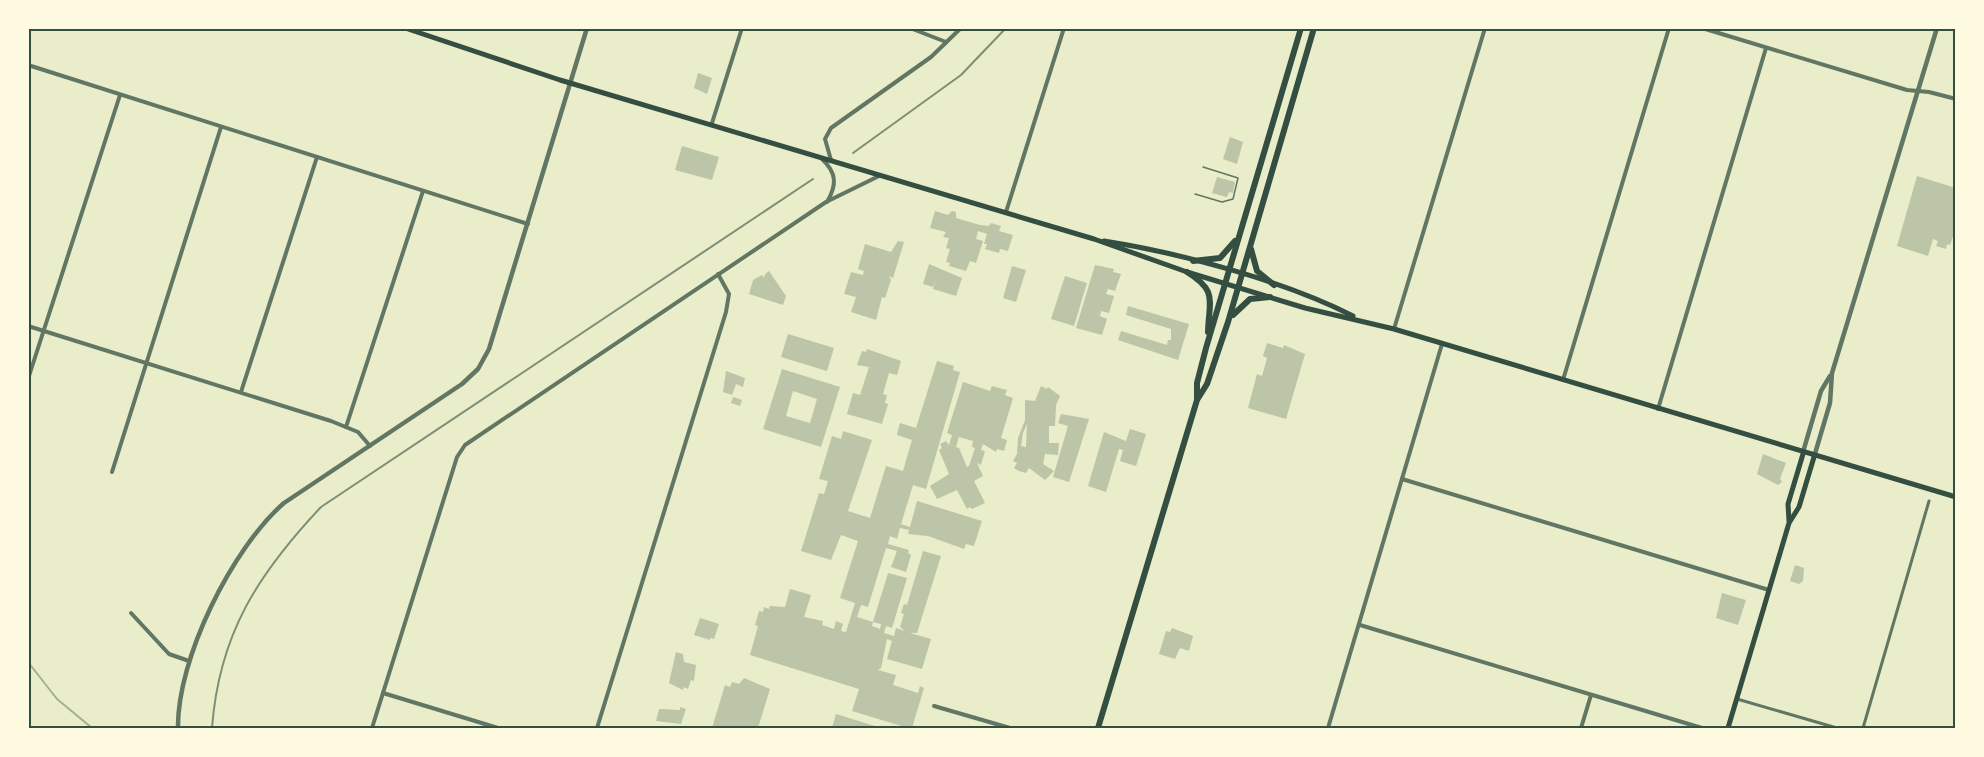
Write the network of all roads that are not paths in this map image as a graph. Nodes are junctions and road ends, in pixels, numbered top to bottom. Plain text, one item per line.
1 (405, 28) edge
2 (587, 28) edge
3 (742, 28) edge
4 (910, 28) edge
5 (961, 28) edge
6 (1064, 28) edge
7 (1301, 28) edge
8 (1314, 28) edge
9 (1485, 28) edge
10 (1669, 28) edge
11 (1702, 28) edge
12 (1937, 28) edge
13 (946, 42) junction
14 (1766, 48) junction
15 (28, 65) edge
16 (571, 83) junction
17 (1918, 91) junction
18 (120, 96) junction
19 (1956, 99) edge
20 (712, 123) junction
21 (221, 128) junction
22 (318, 157) junction
23 (820, 157) junction
24 (832, 161) junction
25 (1203, 167) dead end
26 (880, 176) junction
27 (423, 191) junction
28 (1195, 194) dead end
29 (826, 202) junction
30 (1006, 213) junction
31 (528, 224) junction
32 (1240, 234) junction
33 (1094, 239) junction
34 (1251, 243) junction
35 (1193, 261) junction
36 (1228, 271) junction
37 (1187, 272) junction
38 (718, 274) junction
39 (1241, 275) junction
40 (1225, 284) junction
41 (1274, 285) junction
42 (1238, 288) junction
43 (1270, 297) junction
44 (1357, 319) junction
45 (1228, 322) junction
46 (28, 326) edge
47 (1394, 329) junction
48 (44, 331) junction
49 (1208, 341) junction
50 (1442, 344) junction
51 (146, 363) junction
52 (1832, 373) junction
53 (28, 380) edge
54 (1563, 380) junction
55 (240, 392) junction
56 (1197, 400) junction
57 (1658, 409) junction
58 (346, 427) junction
59 (370, 446) junction
60 (1803, 454) junction
61 (1814, 457) junction
62 (112, 472) dead end
63 (1402, 478) junction
64 (1956, 497) edge
65 (1929, 501) dead end
66 (1789, 522) junction
67 (1770, 591) junction
68 (131, 614) dead end
69 (1360, 625) junction
70 (189, 661) junction
71 (383, 693) junction
72 (1591, 695) junction
73 (1737, 699) junction
74 (934, 706) dead end
75 (178, 729) edge
76 (372, 729) edge
77 (498, 729) edge
78 (597, 729) edge
79 (1010, 729) edge
80 (1098, 729) edge
81 (1328, 729) edge
82 (1581, 729) edge
83 (1702, 729) edge
84 (1728, 729) edge
85 (1837, 729) edge
86 (1863, 729) edge

1 - 16 main road
2 - 16 street
3 - 20 street
4 - 13 street
5 - 13 street
6 - 30 street
7 - 32 highway
8 - 34 highway
9 - 47 street
10 - 54 street
11 - 14 street
12 - 17 street
13 - 24 street
14 - 17 street
14 - 57 street
15 - 18 street
16 - 20 main road
16 - 31 street
17 - 19 street
17 - 52 street
18 - 21 street
18 - 48 street
20 - 23 main road
21 - 22 street
21 - 51 street
22 - 27 street
22 - 55 street
23 - 24 main road
23 - 29 street
24 - 26 main road
25 - 28 lane
26 - 29 street
26 - 30 main road
27 - 31 street
27 - 58 street
29 - 38 street
30 - 33 main road
31 - 59 street
32 - 35 highway
32 - 36 highway
33 - 35 main road
33 - 37 main road
34 - 39 highway
34 - 41 highway
35 - 36 main road
36 - 39 main road
36 - 40 highway
37 - 40 main road
37 - 49 highway
38 - 71 street
38 - 78 street
39 - 41 main road
39 - 42 highway
40 - 42 main road
40 - 49 highway
41 - 44 main road
42 - 43 main road
42 - 45 highway
43 - 44 main road
43 - 45 highway
44 - 47 main road
45 - 56 highway
46 - 48 street
47 - 50 main road
48 - 51 street
48 - 53 street
49 - 56 highway
50 - 54 main road
50 - 63 street
51 - 55 street
51 - 62 street
52 - 60 street
52 - 61 street
54 - 57 main road
55 - 58 street
56 - 80 highway
57 - 60 main road
58 - 59 street
59 - 70 street
60 - 61 main road
60 - 66 main road
61 - 64 main road
61 - 66 main road
63 - 67 street
63 - 69 street
65 - 86 street
66 - 67 main road
67 - 73 main road
68 - 70 street
69 - 72 street
69 - 81 street
70 - 75 street
71 - 76 street
71 - 77 street
72 - 82 street
72 - 83 street
73 - 84 main road
73 - 85 street
74 - 79 street

